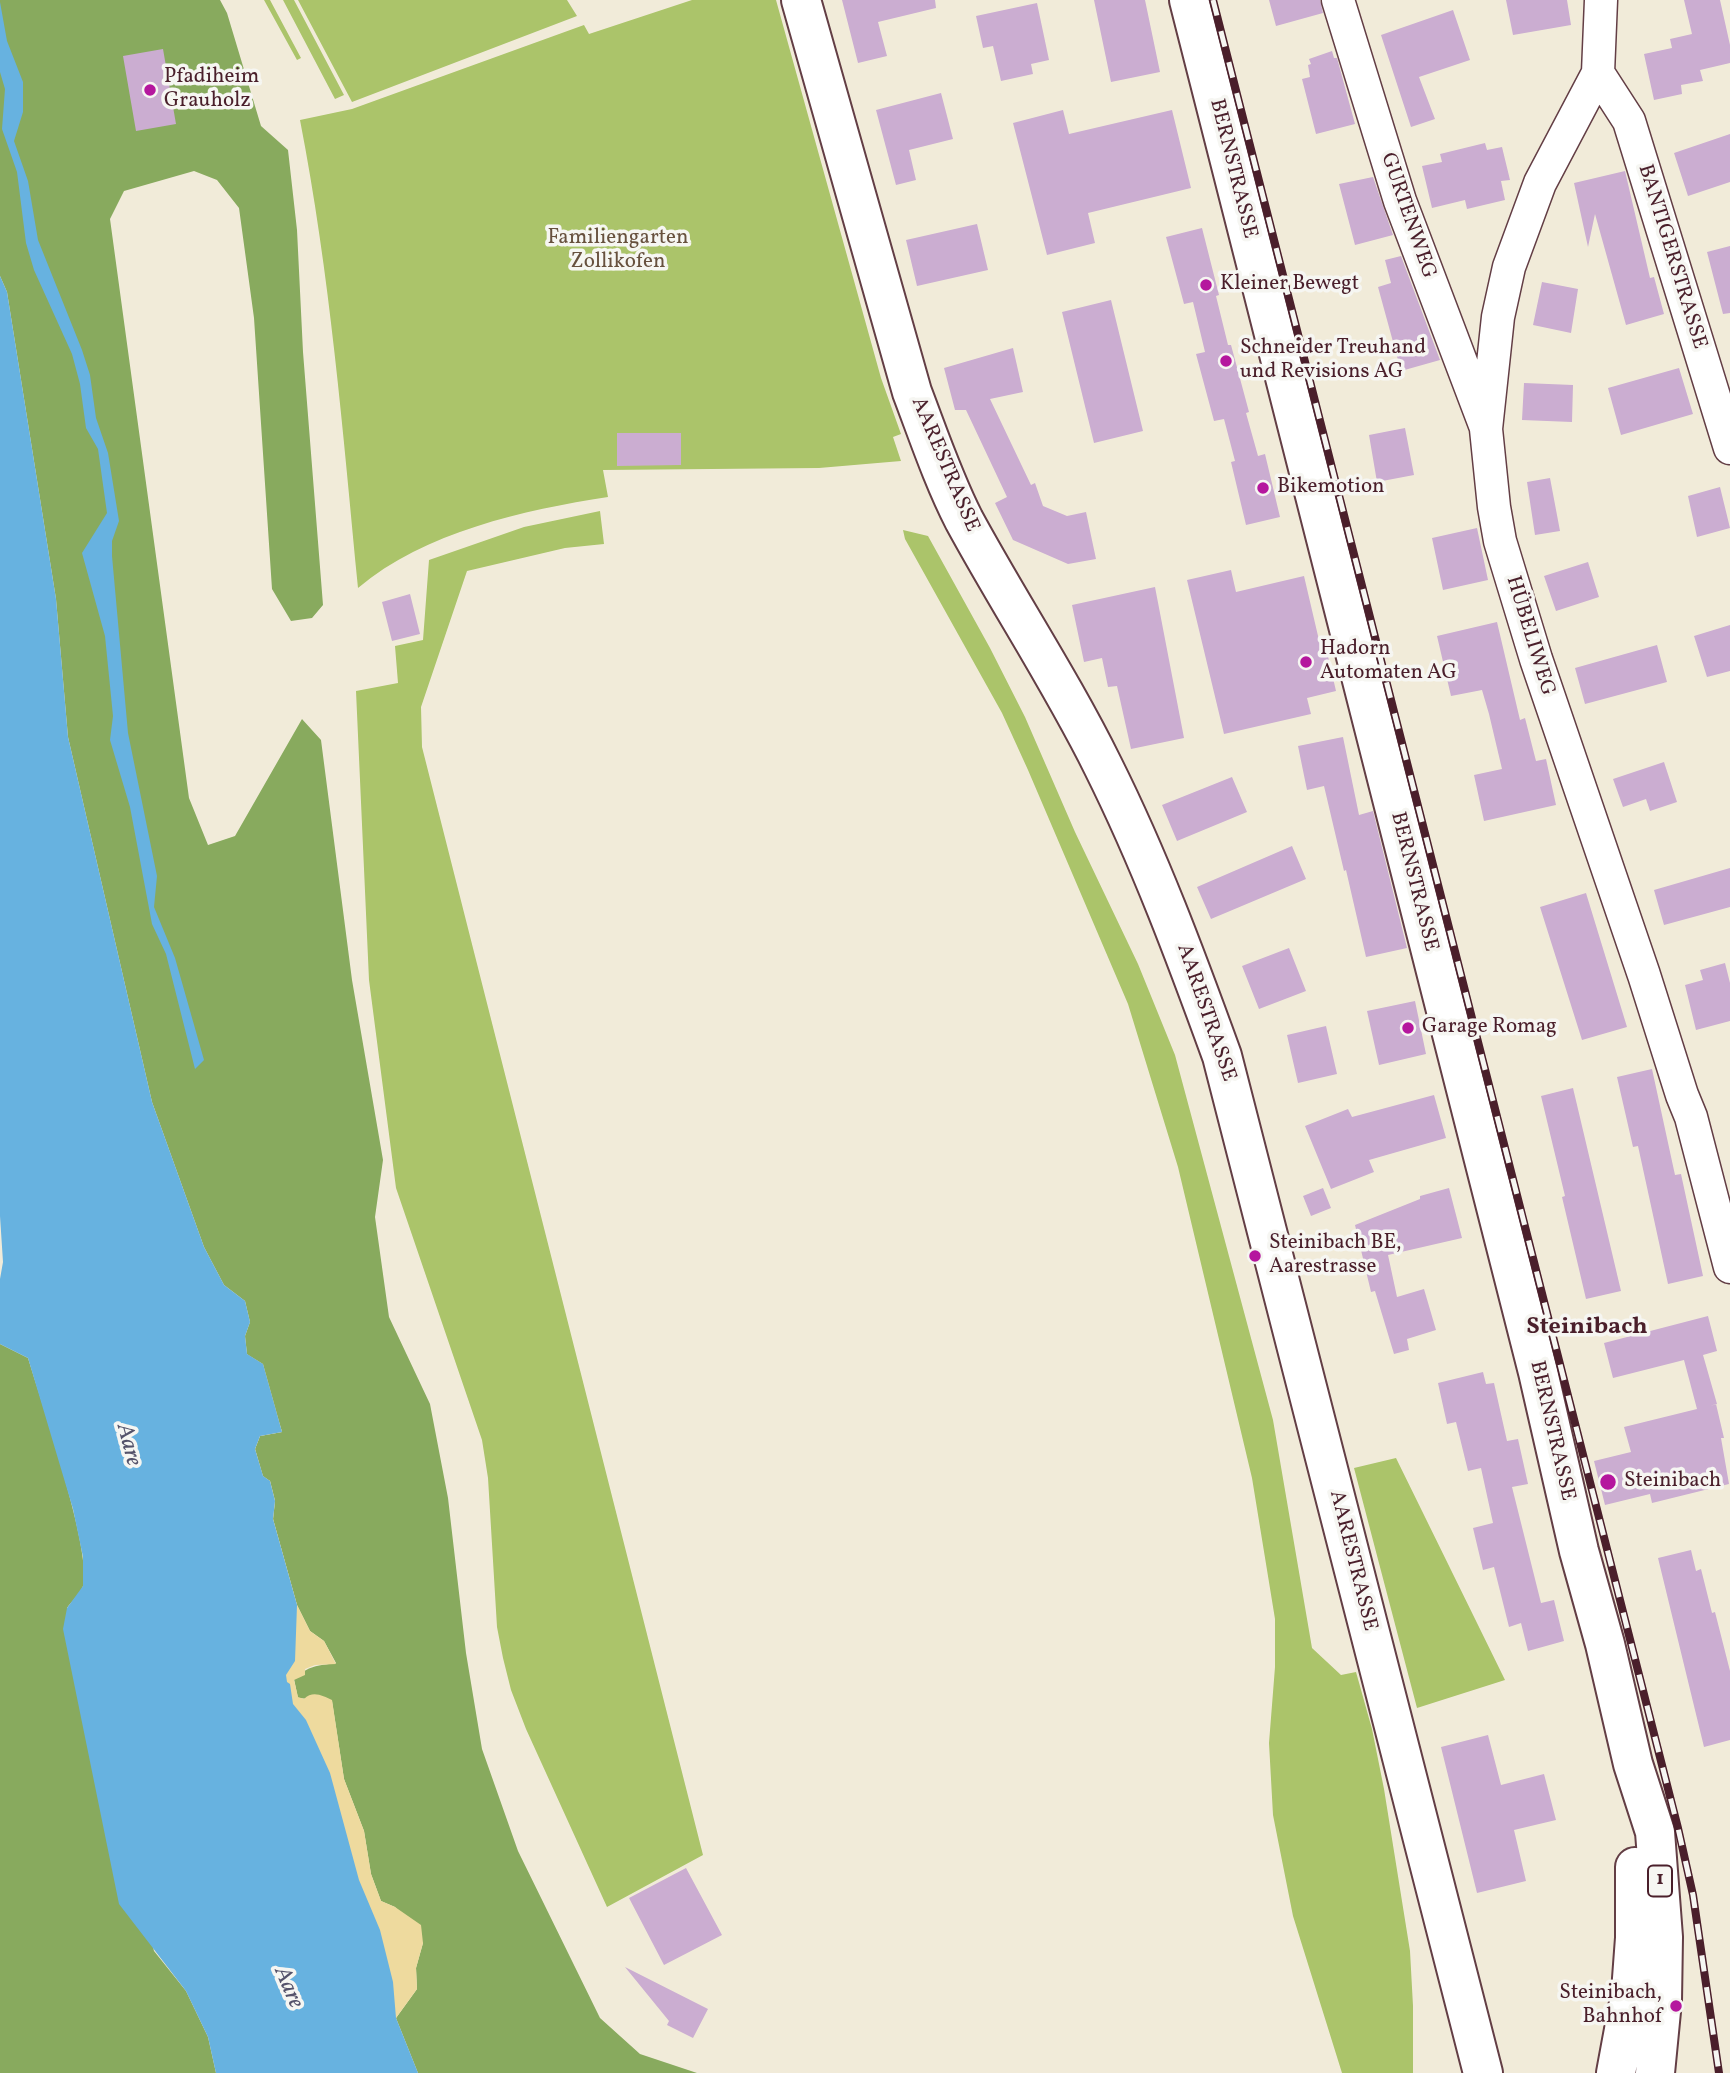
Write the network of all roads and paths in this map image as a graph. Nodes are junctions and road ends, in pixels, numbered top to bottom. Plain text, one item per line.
1 (801, 0) edge
2 (1189, 0) edge
3 (1338, 0) edge
4 (1601, 0) edge
5 (1598, 73) junction
6 (1486, 429) junction
7 (1730, 448) edge
8 (1730, 1267) edge
9 (1633, 1764) junction
10 (1483, 2073) edge
11 (1616, 2073) edge
12 (1655, 2073) edge

1 - 10 main road, AARESTRASSE
2 - 9 main road, BERNSTRASSE / 1
3 - 6 street, GURTENWEG
4 - 5 street, HÜBELIWEG
5 - 6 street, HÜBELIWEG
5 - 7 street, BANTIGERSTRASSE
6 - 8 street, HÜBELIWEG
9 - 11 main road, BERNSTRASSE / 1
9 - 12 main road, BERNSTRASSE / 1

